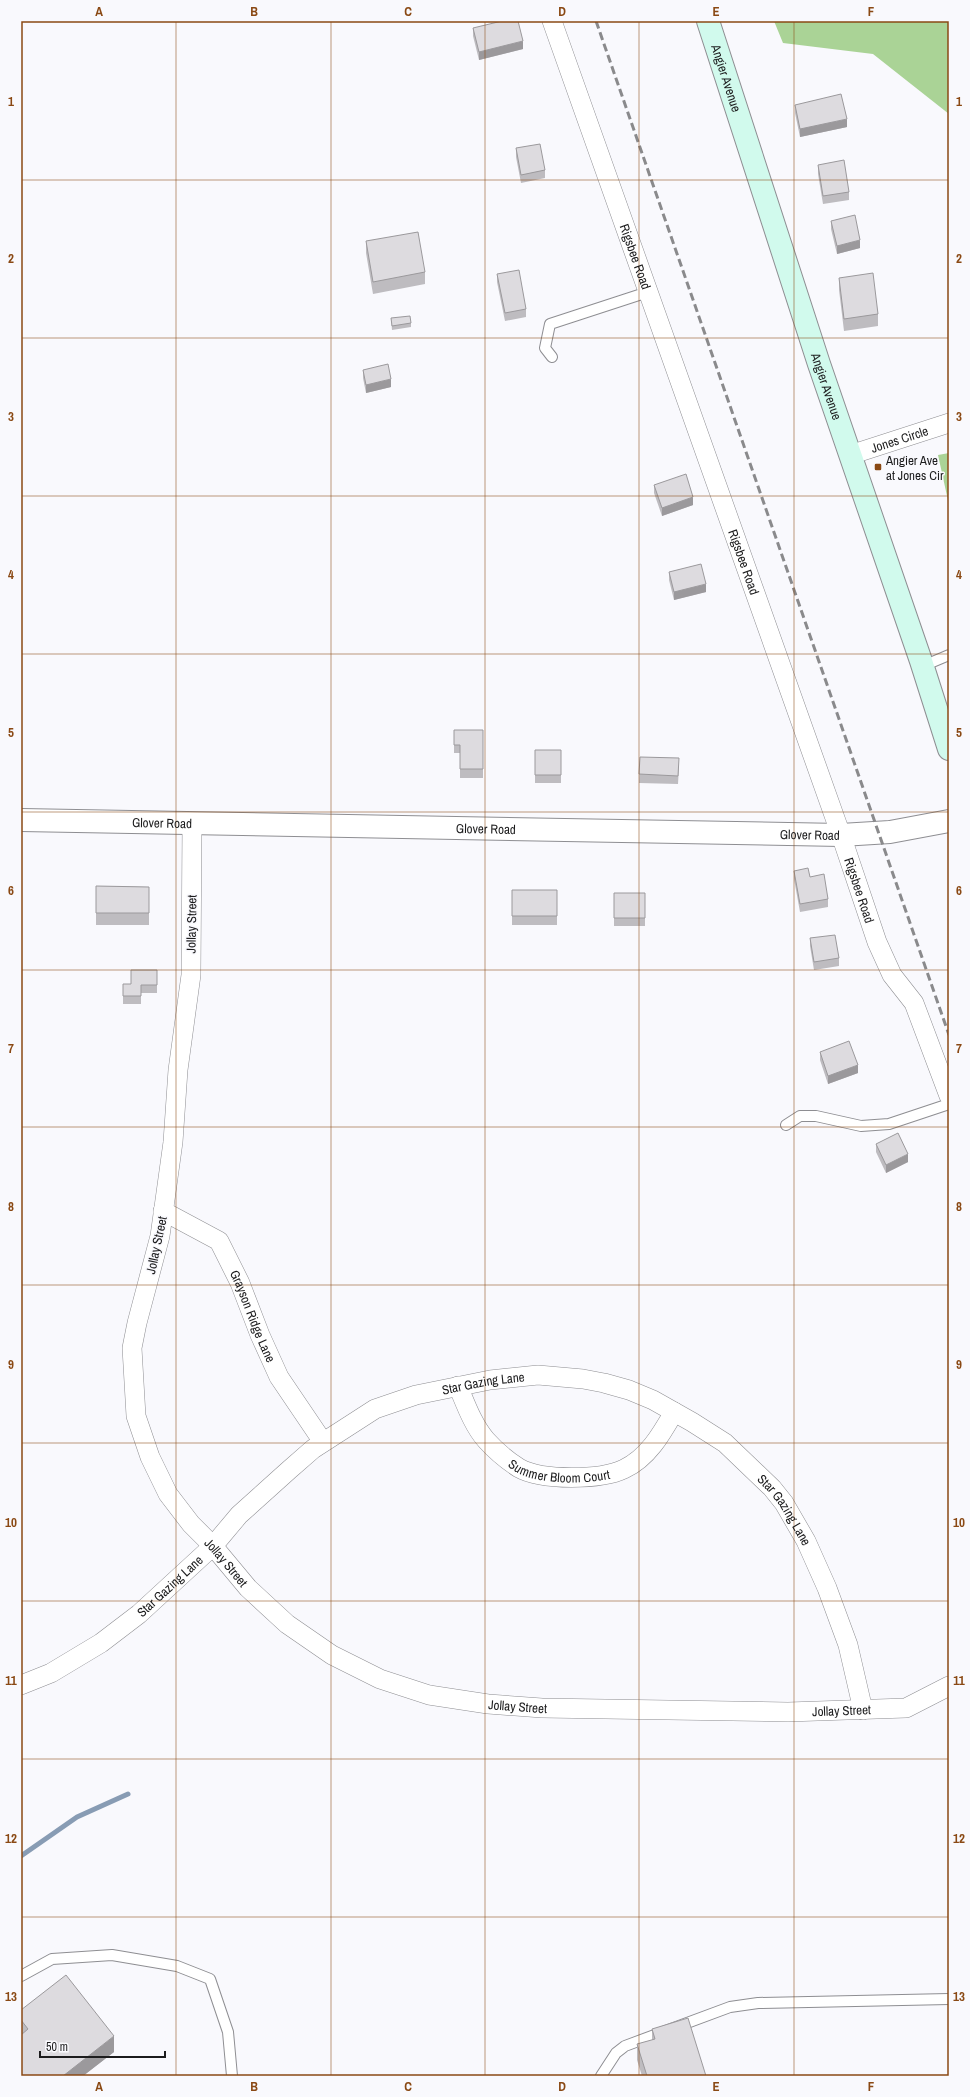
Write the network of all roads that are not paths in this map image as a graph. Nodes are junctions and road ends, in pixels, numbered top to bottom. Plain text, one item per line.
1 (552, 21) edge
2 (708, 21) edge
3 (648, 292) junction
4 (552, 357) dead end
5 (949, 423) edge
6 (850, 455) junction
7 (949, 655) edge
8 (922, 666) junction
9 (948, 742) edge
10 (21, 820) edge
11 (949, 821) edge
12 (192, 823) junction
13 (841, 835) junction
14 (949, 1096) edge
15 (949, 1104) edge
16 (786, 1125) dead end
17 (163, 1211) junction
18 (458, 1386) junction
19 (674, 1412) junction
20 (324, 1442) junction
21 (213, 1546) junction
22 (21, 1686) edge
23 (949, 1686) edge
24 (863, 1710) junction
25 (21, 1976) edge
26 (949, 1999) edge
27 (232, 2076) edge
28 (601, 2076) edge

1 - 3 street, Rigsbee Road
2 - 6 main road, Angier Avenue
3 - 4 lane
3 - 13 street, Rigsbee Road
5 - 6 street, Jones Circle
6 - 8 main road, Angier Avenue
7 - 8 lane
8 - 9 main road, Angier Avenue
10 - 12 street, Glover Road
11 - 13 street, Glover Road
12 - 13 street, Glover Road
12 - 17 street, Jollay Street
13 - 14 street, Rigsbee Road
15 - 16 lane
17 - 20 street, Grayson Ridge Lane
17 - 21 street, Jollay Street
18 - 19 street, Star Gazing Lane
18 - 19 street, Summer Bloom Court
18 - 20 street, Star Gazing Lane
19 - 24 street, Star Gazing Lane
20 - 21 street, Star Gazing Lane
21 - 22 street, Star Gazing Lane
21 - 24 street, Jollay Street
23 - 24 street, Jollay Street
25 - 27 lane
26 - 28 lane

